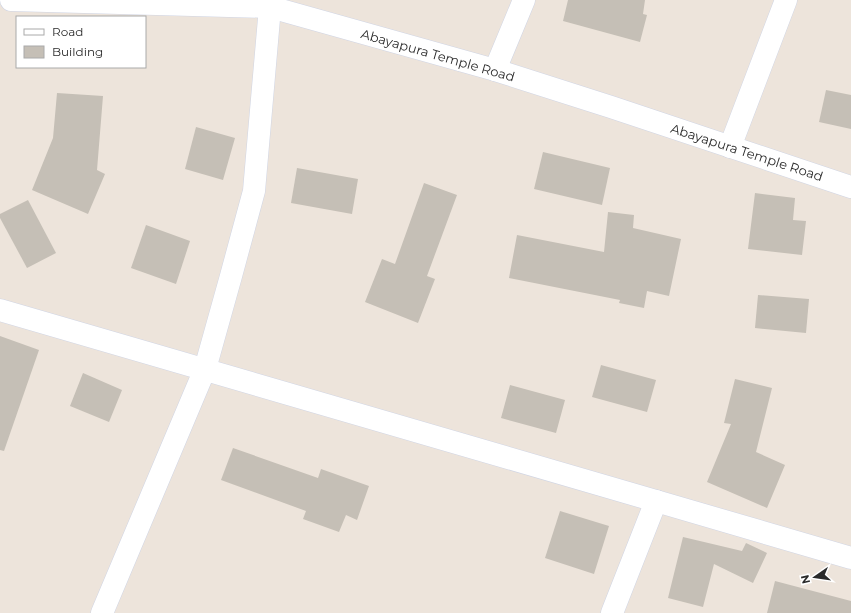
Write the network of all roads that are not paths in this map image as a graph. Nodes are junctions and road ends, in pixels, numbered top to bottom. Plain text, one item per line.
1 (11, 0) edge
2 (524, 0) edge
3 (786, 0) edge
4 (270, 7) junction
5 (495, 70) junction
6 (730, 147) junction
7 (851, 187) edge
8 (0, 310) edge
9 (205, 369) junction
10 (656, 500) junction
11 (851, 558) edge
12 (102, 613) edge
13 (612, 613) edge

1 - 4 street, Abayapura Temple Road
2 - 5 street
3 - 6 street
4 - 5 street, Abayapura Temple Road
4 - 9 street
5 - 6 street, Abayapura Temple Road
6 - 7 street, Abayapura Temple Road
8 - 9 street
9 - 10 street
9 - 12 street
10 - 11 street
10 - 13 street

